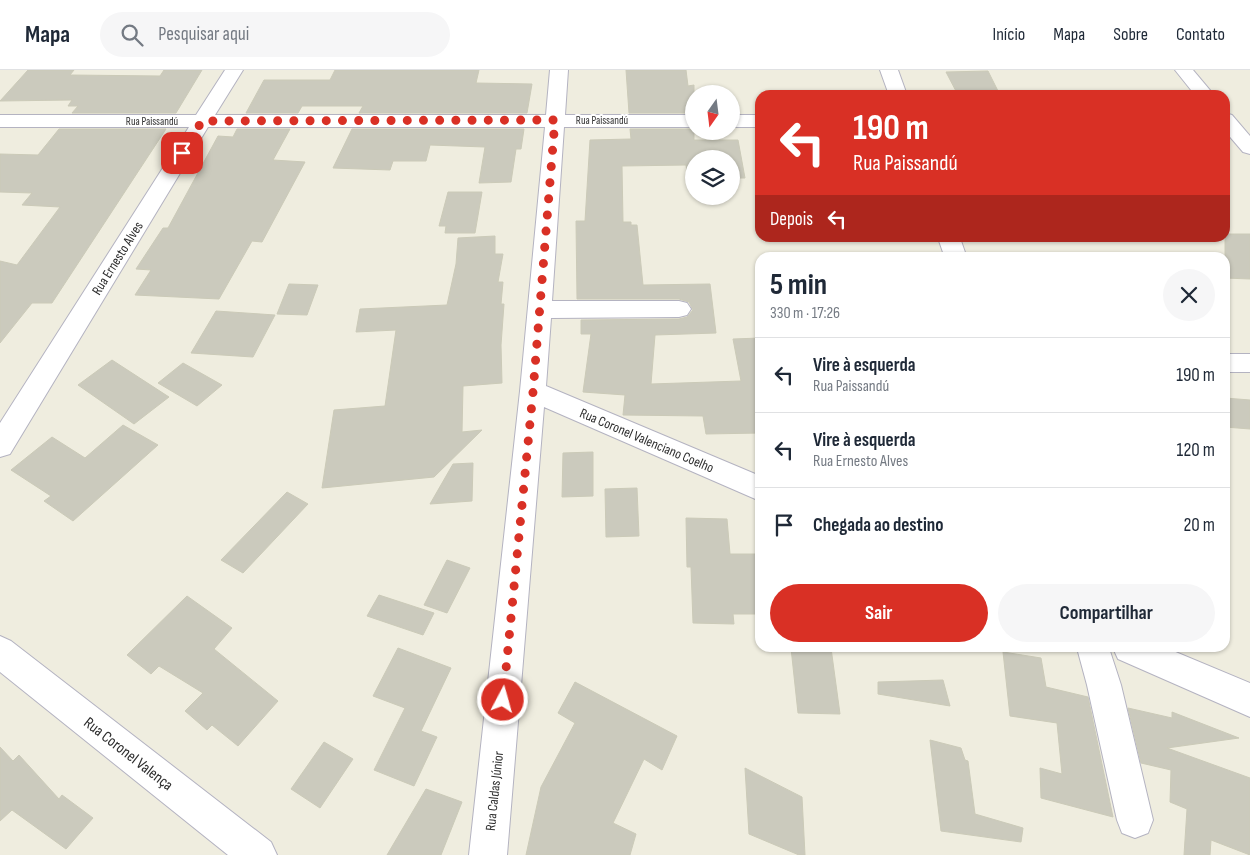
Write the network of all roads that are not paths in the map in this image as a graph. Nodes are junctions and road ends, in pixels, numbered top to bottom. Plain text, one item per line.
1 (234, 70) edge
2 (559, 70) edge
3 (889, 70) edge
4 (1184, 70) edge
5 (896, 90) edge
6 (1201, 90) edge
7 (555, 120) junction
8 (0, 121) edge
9 (202, 121) junction
10 (685, 121) edge
11 (740, 121) edge
12 (755, 121) edge
13 (1230, 122) edge
14 (1250, 124) edge
15 (1230, 126) edge
16 (1250, 148) edge
17 (679, 309) dead end
18 (540, 310) junction
19 (1230, 363) edge
20 (1250, 363) edge
21 (533, 392) junction
22 (0, 446) edge
23 (755, 487) edge
24 (0, 652) edge
25 (1094, 652) edge
26 (1138, 652) edge
27 (1250, 700) edge
28 (1135, 820) dead end
29 (258, 855) edge
30 (488, 855) edge

1 - 9 street, Rua Ernesto Alves
2 - 7 street, Rua Caldas Júnior
3 - 5 street
4 - 6 street
7 - 9 street, Rua Paissandú
7 - 10 street, Rua Paissandú
7 - 18 street, Rua Caldas Júnior
8 - 9 street, Rua Paissandú
9 - 22 street, Rua Ernesto Alves
11 - 12 street
13 - 14 street
15 - 16 street
17 - 18 street
18 - 21 street, Rua Caldas Júnior
19 - 20 street
21 - 23 street, Rua Coronel Valenciano Coelho
21 - 30 street, Rua Caldas Júnior
24 - 29 street, Rua Coronel Valença
25 - 28 street
26 - 27 street

